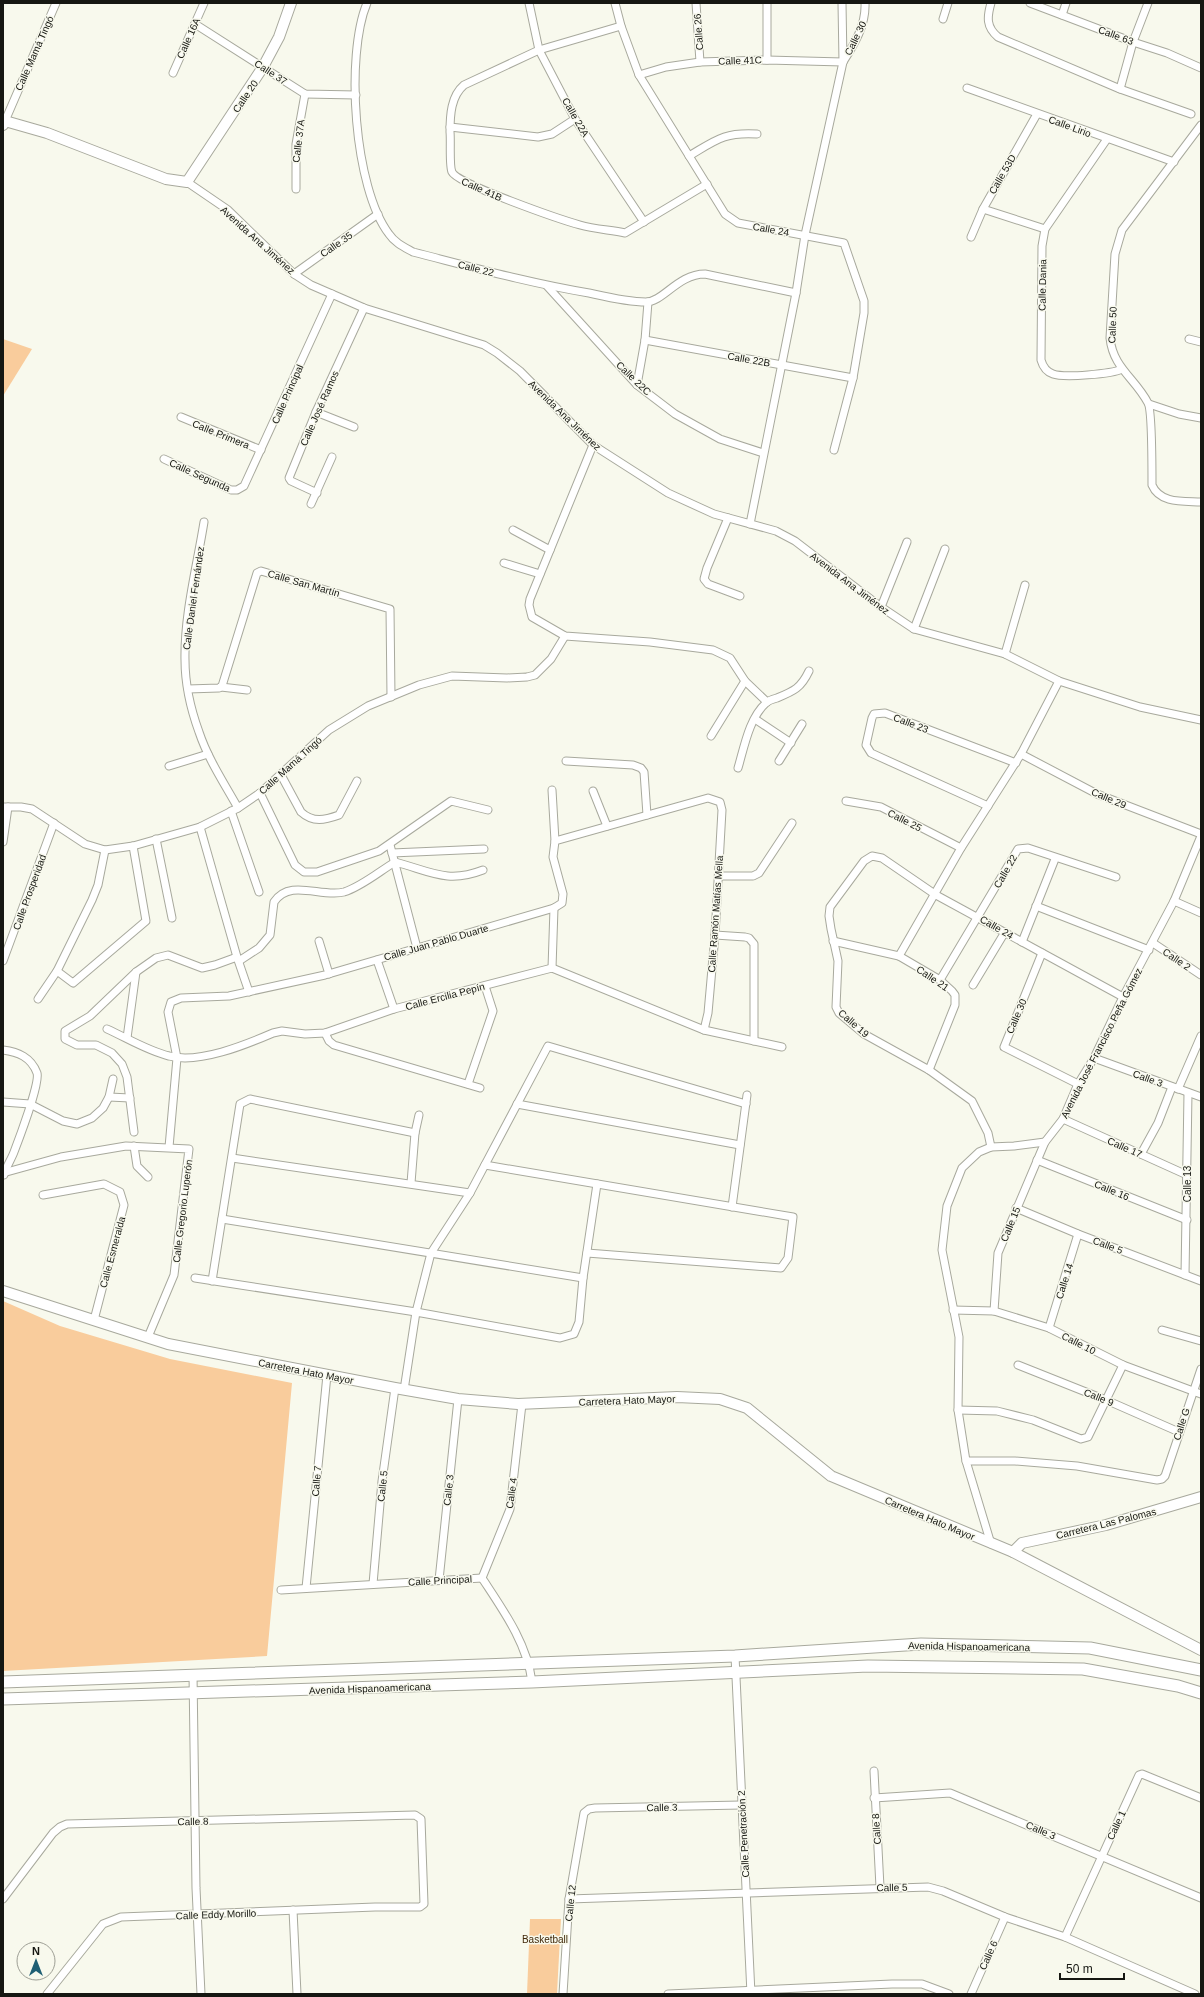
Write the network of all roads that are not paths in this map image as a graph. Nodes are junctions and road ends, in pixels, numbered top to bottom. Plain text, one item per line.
1 (56, 3) edge
2 (204, 3) edge
3 (291, 3) edge
4 (367, 3) edge
5 (529, 3) edge
6 (615, 3) edge
7 (696, 3) edge
8 (767, 3) edge
9 (842, 3) edge
10 (865, 3) edge
11 (948, 3) edge
12 (991, 3) edge
13 (1030, 3) edge
14 (1066, 3) edge
15 (1148, 3) edge
16 (1062, 15) junction
17 (943, 19) dead end
18 (195, 24) junction
19 (621, 26) junction
20 (1133, 42) junction
21 (539, 50) junction
22 (767, 60) junction
23 (700, 62) junction
24 (843, 62) junction
25 (263, 67) junction
26 (1201, 68) edge
27 (173, 73) dead end
28 (639, 75) junction
29 (967, 88) dead end
30 (1120, 89) junction
31 (305, 94) junction
32 (356, 95) junction
33 (1037, 114) junction
34 (1191, 114) dead end
35 (575, 118) junction
36 (4, 122) edge
37 (1201, 125) edge
38 (450, 127) junction
39 (757, 134) dead end
40 (1107, 139) junction
41 (689, 156) junction
42 (1174, 162) junction
43 (187, 182) junction
44 (707, 184) junction
45 (296, 189) dead end
46 (982, 209) junction
47 (378, 214) junction
48 (644, 222) junction
49 (1045, 229) junction
50 (805, 235) junction
51 (971, 237) dead end
52 (294, 274) junction
53 (547, 286) junction
54 (796, 293) junction
55 (332, 294) junction
56 (648, 302) junction
57 (364, 308) junction
58 (1189, 339) dead end
59 (645, 340) junction
60 (1201, 342) edge
61 (781, 364) junction
62 (1122, 369) junction
63 (853, 378) junction
64 (637, 385) junction
65 (1148, 404) junction
66 (316, 412) junction
67 (181, 417) dead end
68 (1201, 418) edge
69 (354, 427) dead end
70 (593, 445) junction
71 (261, 450) junction
72 (834, 450) dead end
73 (763, 453) junction
74 (332, 457) dead end
75 (164, 458) dead end
76 (238, 490) joint
77 (317, 493) junction
78 (1201, 502) edge
79 (311, 504) dead end
80 (728, 518) junction
81 (204, 522) dead end
82 (750, 524) junction
83 (513, 530) dead end
84 (906, 542) dead end
85 (945, 549) dead end
86 (550, 550) junction
87 (504, 563) dead end
88 (540, 574) junction
89 (1025, 584) dead end
90 (740, 596) dead end
91 (881, 607) junction
92 (914, 629) junction
93 (565, 636) junction
94 (1005, 654) junction
95 (809, 671) dead end
96 (745, 681) junction
97 (1059, 681) junction
98 (221, 687) junction
99 (188, 689) junction
100 (247, 690) dead end
101 (390, 697) junction
102 (767, 702) junction
103 (755, 719) junction
104 (1201, 720) edge
105 (802, 724) dead end
106 (711, 736) dead end
107 (791, 743) junction
108 (208, 754) junction
109 (1021, 754) junction
110 (566, 761) dead end
111 (779, 761) dead end
112 (1016, 763) junction
113 (169, 766) dead end
114 (738, 768) dead end
115 (281, 775) junction
116 (357, 781) dead end
117 (552, 790) dead end
118 (593, 791) dead end
119 (260, 793) junction
120 (846, 801) dead end
121 (988, 806) junction
122 (5, 807) edge
123 (234, 809) junction
124 (488, 810) dead end
125 (647, 815) junction
126 (54, 823) junction
127 (792, 823) dead end
128 (608, 826) junction
129 (200, 827) junction
130 (1201, 835) edge
131 (156, 839) junction
132 (555, 841) junction
133 (3, 842) edge
134 (390, 844) junction
135 (133, 846) junction
136 (961, 848) junction
137 (484, 849) dead end
138 (105, 850) junction
139 (392, 853) junction
140 (872, 856) joint
141 (1055, 859) junction
142 (395, 862) junction
143 (483, 870) dead end
144 (719, 876) junction
145 (1116, 877) dead end
146 (259, 892) dead end
147 (936, 895) junction
148 (1174, 901) junction
149 (1036, 906) junction
150 (554, 908) junction
151 (1201, 913) edge
152 (978, 917) junction
153 (172, 918) dead end
154 (1005, 932) junction
155 (715, 935) junction
156 (320, 941) dead end
157 (833, 941) junction
158 (1022, 942) junction
159 (6, 943) edge
160 (1153, 943) junction
161 (417, 948) junction
162 (1149, 950) junction
163 (1042, 953) junction
164 (899, 956) junction
165 (238, 959) junction
166 (377, 960) junction
167 (3, 961) edge
168 (552, 968) junction
169 (57, 971) junction
170 (136, 972) junction
171 (329, 974) junction
172 (1201, 975) edge
173 (940, 980) junction
174 (485, 986) junction
175 (973, 986) dead end
176 (249, 992) junction
177 (1123, 997) junction
178 (38, 999) dead end
179 (394, 1009) junction
180 (107, 1029) dead end
181 (704, 1030) junction
182 (325, 1033) junction
183 (1201, 1036) edge
184 (127, 1038) junction
185 (754, 1041) junction
186 (782, 1047) dead end
187 (3, 1050) edge
188 (177, 1058) junction
189 (1094, 1058) junction
190 (929, 1070) junction
191 (113, 1079) dead end
192 (468, 1084) junction
193 (1078, 1084) junction
194 (480, 1088) dead end
195 (1175, 1088) junction
196 (1188, 1092) junction
197 (747, 1095) dead end
198 (109, 1097) junction
199 (1201, 1097) edge
200 (130, 1098) junction
201 (3, 1102) edge
202 (30, 1104) junction
203 (517, 1104) junction
204 (746, 1104) junction
205 (419, 1115) dead end
206 (1063, 1119) junction
207 (134, 1132) dead end
208 (415, 1133) junction
209 (1045, 1142) junction
210 (740, 1145) junction
211 (134, 1146) junction
212 (169, 1147) junction
213 (991, 1148) junction
214 (1141, 1154) junction
215 (232, 1158) junction
216 (1037, 1160) junction
217 (485, 1165) junction
218 (1187, 1174) junction
219 (3, 1175) edge
220 (148, 1176) dead end
221 (411, 1183) junction
222 (597, 1184) junction
223 (470, 1193) junction
224 (43, 1195) dead end
225 (732, 1207) junction
226 (1016, 1208) junction
227 (222, 1218) junction
228 (1187, 1220) junction
229 (1078, 1234) junction
230 (431, 1253) junction
231 (587, 1253) junction
232 (1185, 1275) junction
233 (195, 1278) dead end
234 (583, 1278) junction
235 (212, 1281) junction
236 (1201, 1281) edge
237 (3, 1291) edge
238 (953, 1310) junction
239 (994, 1311) junction
240 (416, 1312) junction
241 (94, 1320) junction
242 (1049, 1328) junction
243 (1162, 1330) dead end
244 (148, 1337) junction
245 (1201, 1342) edge
246 (1018, 1365) dead end
247 (1123, 1365) junction
248 (1201, 1369) edge
249 (327, 1375) junction
250 (399, 1389) junction
251 (1193, 1391) junction
252 (1201, 1394) edge
253 (458, 1399) junction
254 (1106, 1400) junction
255 (522, 1404) junction
256 (958, 1410) junction
257 (1178, 1432) junction
258 (966, 1461) junction
259 (1201, 1497) edge
260 (991, 1544) junction
261 (1013, 1552) junction
262 (482, 1578) junction
263 (439, 1580) junction
264 (373, 1584) junction
265 (306, 1588) junction
266 (281, 1590) dead end
267 (1201, 1650) edge
268 (735, 1656) junction
269 (529, 1663) junction
270 (1201, 1670) edge
271 (193, 1674) junction
272 (736, 1674) junction
273 (3, 1682) edge
274 (532, 1682) junction
275 (1201, 1693) edge
276 (194, 1694) junction
277 (3, 1699) edge
278 (874, 1771) dead end
279 (874, 1798) junction
280 (1201, 1798) edge
281 (741, 1805) junction
282 (584, 1813) joint
283 (195, 1822) junction
284 (1102, 1856) junction
285 (880, 1887) junction
286 (745, 1892) junction
287 (3, 1898) edge
288 (1201, 1898) edge
289 (569, 1899) junction
290 (420, 1907) joint
291 (293, 1910) junction
292 (197, 1915) junction
293 (1005, 1917) junction
294 (1066, 1937) junction
295 (750, 1992) edge
296 (47, 1994) edge
297 (201, 1994) edge
298 (297, 1994) edge
299 (563, 1994) edge
300 (668, 1994) edge
301 (949, 1994) edge
302 (971, 1994) edge
303 (1195, 1994) edge

1 - 36 street, Calle Mamá Tingó
2 - 18 street, Calle 16A
3 - 25 street, Calle 20
4 - 32 street, Calle 22
5 - 21 street, Calle 22A
6 - 19 street, Calle 24
7 - 23 street, Calle 26
8 - 22 street
9 - 24 street, Calle 30
10 - 24 street, Calle 30
11 - 17 street
12 - 30 street
13 - 16 street, Calle 63
14 - 16 street
15 - 20 street
16 - 20 street, Calle 63
18 - 25 street, Calle 37
18 - 27 street, Calle 16A
19 - 21 street, Calle 41B
19 - 28 street, Calle 24
20 - 26 street, Calle 63
20 - 30 street
21 - 35 street, Calle 22A
21 - 38 street, Calle 41B
22 - 23 street, Calle 41C
22 - 24 street, Calle 41C
23 - 28 street, Calle 41C
24 - 50 street
25 - 31 street, Calle 37
25 - 43 street, Calle 20
28 - 41 street, Calle 24
29 - 33 street, Calle Lirio
30 - 34 street
31 - 32 street
31 - 45 street, Calle 37A
32 - 47 street, Calle 22
33 - 40 street, Calle Lirio
33 - 46 street, Calle 53D
35 - 38 street
35 - 48 street, Calle 22A
36 - 43 street, Avenida Ana Jiménez
37 - 42 street, Calle 50
38 - 48 street, Calle 41B
39 - 41 street
40 - 42 street, Calle Lirio
40 - 49 street, Calle Dania
41 - 44 street, Calle 24
42 - 62 street, Calle 50
43 - 52 street, Avenida Ana Jiménez
44 - 48 street, Calle 41B
44 - 50 street, Calle 24
46 - 49 street
46 - 51 street, Calle 53D
47 - 52 street, Calle 35
47 - 53 street, Calle 22
49 - 62 street, Calle Dania
50 - 54 street
50 - 63 street, Calle 24
52 - 55 street, Avenida Ana Jiménez
53 - 56 street, Calle 22
53 - 64 street, Calle 22C
54 - 56 street
54 - 61 street
55 - 57 street, Avenida Ana Jiménez
55 - 71 street, Calle Principal
56 - 59 street
57 - 66 street, Calle José Ramos
57 - 70 street, Avenida Ana Jiménez
58 - 60 street
59 - 61 street, Calle 22B
59 - 64 street
61 - 63 street, Calle 22B
61 - 73 street
62 - 65 street, Calle 50
63 - 72 street, Calle 24
64 - 73 street, Calle 22C
65 - 68 street
65 - 78 street
66 - 69 street
66 - 77 street, Calle José Ramos
67 - 71 street, Calle Primera
70 - 80 street, Avenida Ana Jiménez
70 - 86 street
71 - 76 street, Calle Principal
73 - 82 street
74 - 77 street
75 - 76 street, Calle Segunda
77 - 79 street
80 - 82 street, Avenida Ana Jiménez
80 - 90 street
81 - 99 street, Calle Daniel Fernández
82 - 91 street, Avenida Ana Jiménez
83 - 86 street
84 - 91 street
85 - 92 street
86 - 88 street
87 - 88 street
88 - 93 street
89 - 94 street
91 - 92 street, Avenida Ana Jiménez
92 - 94 street, Avenida Ana Jiménez
93 - 96 street
93 - 101 street, Calle Mamá Tingó
94 - 97 street, Avenida Ana Jiménez
95 - 102 street
96 - 102 street
96 - 106 street
97 - 104 street, Avenida Ana Jiménez
97 - 109 street
98 - 99 street
98 - 100 street
98 - 101 street, Calle San Martín
99 - 108 street, Calle Daniel Fernández
101 - 115 street, Calle Mamá Tingó
102 - 103 street
103 - 107 street
103 - 114 street
105 - 107 street
107 - 111 street
108 - 113 street
108 - 123 street, Calle Daniel Fernández
109 - 112 street
109 - 130 street, Calle 29
110 - 125 street
112 - 121 street
112 - 121 street, Calle 23
115 - 116 street
115 - 119 street, Calle Mamá Tingó
117 - 132 street
118 - 128 street
119 - 123 street, Calle Mamá Tingó
119 - 134 street
120 - 136 street, Calle 25
121 - 136 street
122 - 126 street, Calle Mamá Tingó
122 - 133 street
123 - 129 street, Calle Mamá Tingó
123 - 146 street, Calle Daniel Fernández
124 - 134 street
125 - 128 street
125 - 144 street, Calle Ramón Matías Mella
126 - 138 street, Calle Mamá Tingó
126 - 159 street, Calle Prosperidad
127 - 144 street
128 - 132 street
129 - 131 street, Calle Mamá Tingó
129 - 165 street
130 - 148 street, Avenida José Francisco Peña Gómez
131 - 135 street, Calle Mamá Tingó
131 - 153 street
132 - 150 street
134 - 139 street
135 - 138 street, Calle Mamá Tingó
135 - 169 street
136 - 147 street
137 - 139 street
138 - 169 street
139 - 142 street
140 - 147 street, Calle 24
140 - 157 street, Calle 19
141 - 145 street, Calle 22
141 - 149 street
141 - 152 street, Calle 22
142 - 143 street
142 - 161 street
142 - 165 street
144 - 155 street, Calle Ramón Matías Mella
147 - 152 street, Calle 24
147 - 164 street
148 - 151 street
148 - 160 street, Avenida José Francisco Peña Gómez
149 - 158 street
149 - 162 street
150 - 161 street, Calle Juan Pablo Duarte
150 - 168 street
152 - 154 street, Calle 24
152 - 173 street, Calle 22
154 - 158 street, Calle 24
154 - 175 street
155 - 181 street, Calle Ramón Matías Mella
155 - 185 street
156 - 171 street
157 - 164 street, Calle 21
157 - 190 street, Calle 19
158 - 163 street, Calle 24
159 - 167 street, Calle Prosperidad
160 - 162 street, Avenida José Francisco Peña Gómez
160 - 172 street, Calle 2
161 - 166 street, Calle Juan Pablo Duarte
162 - 177 street, Avenida José Francisco Peña Gómez
163 - 177 street, Calle 24
163 - 193 street, Calle 30
164 - 173 street, Calle 21
165 - 170 street
165 - 176 street
166 - 171 street, Calle Juan Pablo Duarte
166 - 179 street
168 - 174 street, Calle Ercilia Pepín
168 - 181 street
169 - 178 street
170 - 184 street
170 - 200 street
171 - 176 street, Calle Juan Pablo Duarte
173 - 190 street, Calle 21
174 - 179 street, Calle Ercilia Pepín
174 - 192 street
176 - 188 street, Calle Juan Pablo Duarte
177 - 189 street, Avenida José Francisco Peña Gómez
179 - 182 street, Calle Ercilia Pepín
180 - 184 street, Calle Ercilia Pepín
181 - 185 street
182 - 188 street, Calle Ercilia Pepín
182 - 192 street
183 - 195 street
184 - 188 street, Calle Ercilia Pepín
185 - 186 street
187 - 202 street
188 - 212 street
189 - 193 street, Avenida José Francisco Peña Gómez
189 - 195 street, Calle 3
190 - 213 street, Calle 19
191 - 198 street
192 - 194 street
193 - 206 street, Avenida José Francisco Peña Gómez
195 - 196 street, Calle 3
195 - 214 street
196 - 199 street, Calle 3
196 - 218 street, Calle 13
197 - 204 street
198 - 200 street
198 - 202 street
200 - 207 street
201 - 202 street
202 - 219 street
203 - 204 street, Calle 5
203 - 210 street
203 - 217 street, Calle 5
204 - 210 street
205 - 208 street
206 - 209 street, Avenida José Francisco Peña Gómez
206 - 214 street, Calle 17
208 - 215 street
208 - 221 street
209 - 213 street
209 - 216 street, Calle 15
210 - 225 street
211 - 212 street, Calle Gregorio Luperón
211 - 219 street, Calle Gregorio Luperón
211 - 220 street
212 - 244 street, Calle Gregorio Luperón
213 - 238 street
214 - 218 street, Calle 17
215 - 221 street
215 - 227 street
216 - 226 street, Calle 15
216 - 228 street, Calle 16
217 - 222 street
217 - 223 street, Calle 5
218 - 228 street, Calle 13
221 - 223 street
222 - 225 street
222 - 231 street
223 - 230 street, Calle 5
224 - 241 street, Calle Esmeralda
225 - 231 street
226 - 229 street, Calle 5
226 - 239 street, Calle 15
227 - 230 street
227 - 235 street
228 - 232 street, Calle 13
229 - 232 street, Calle 5
229 - 242 street, Calle 14
230 - 234 street
230 - 240 street, Calle 5
231 - 234 street
232 - 236 street, Calle 5
233 - 235 street
234 - 240 street
235 - 240 street
237 - 241 street, Carretera Hato Mayor
238 - 239 street, Calle 10
238 - 256 street
239 - 242 street, Calle 10
240 - 250 street, Calle 5
241 - 244 street, Carretera Hato Mayor
242 - 247 street, Calle 10
243 - 245 street
244 - 249 street, Carretera Hato Mayor
246 - 254 street, Calle 9
247 - 251 street, Calle 10
247 - 254 street
248 - 251 street, Calle G
249 - 250 street, Carretera Hato Mayor
249 - 265 street, Calle 7
250 - 253 street, Carretera Hato Mayor
250 - 264 street, Calle 5
251 - 252 street, Calle 10
251 - 257 street, Calle G
253 - 255 street, Carretera Hato Mayor
253 - 263 street, Calle 3
254 - 256 street
254 - 257 street, Calle 9
255 - 260 street, Carretera Hato Mayor
255 - 262 street, Calle 4
256 - 258 street
257 - 258 street, Calle G
258 - 260 street
259 - 261 street, Carretera Las Palomas
260 - 261 street, Carretera Hato Mayor
261 - 267 street, Carretera Hato Mayor
262 - 263 street, Calle Principal
262 - 269 street, Calle Principal
263 - 264 street, Calle Principal
264 - 265 street, Calle Principal
265 - 266 street, Calle Principal
268 - 269 main road, Avenida Hispanoamericana
268 - 270 main road, Avenida Hispanoamericana
268 - 272 street
269 - 271 main road, Avenida Hispanoamericana
269 - 274 street, Calle Principal
271 - 273 main road, Avenida Hispanoamericana
271 - 276 street
272 - 274 main road, Avenida Hispanoamericana
272 - 275 main road, Avenida Hispanoamericana
272 - 281 street, Calle Penetración 2
274 - 276 main road, Avenida Hispanoamericana
276 - 277 main road, Avenida Hispanoamericana
276 - 283 street
278 - 279 street, Calle 8
279 - 284 street, Calle 3
279 - 285 street, Calle 8
280 - 284 street, Calle 1
281 - 282 street, Calle 3
281 - 286 street, Calle Penetración 2
282 - 289 street, Calle 12
283 - 287 street, Calle 8
283 - 290 street, Calle 8
283 - 292 street
284 - 288 street, Calle 3
284 - 294 street, Calle 1
285 - 286 street, Calle 5
285 - 293 street, Calle 5
286 - 289 street, Calle 5
286 - 295 street, Calle Penetración 2
289 - 299 street, Calle 12
290 - 291 street, Calle Eddy Morillo
291 - 292 street, Calle Eddy Morillo
291 - 298 street
292 - 296 street, Calle Eddy Morillo
292 - 297 street
293 - 294 street, Calle 5
293 - 302 street, Calle 6
294 - 303 street, Calle 5
295 - 300 street
295 - 301 street

